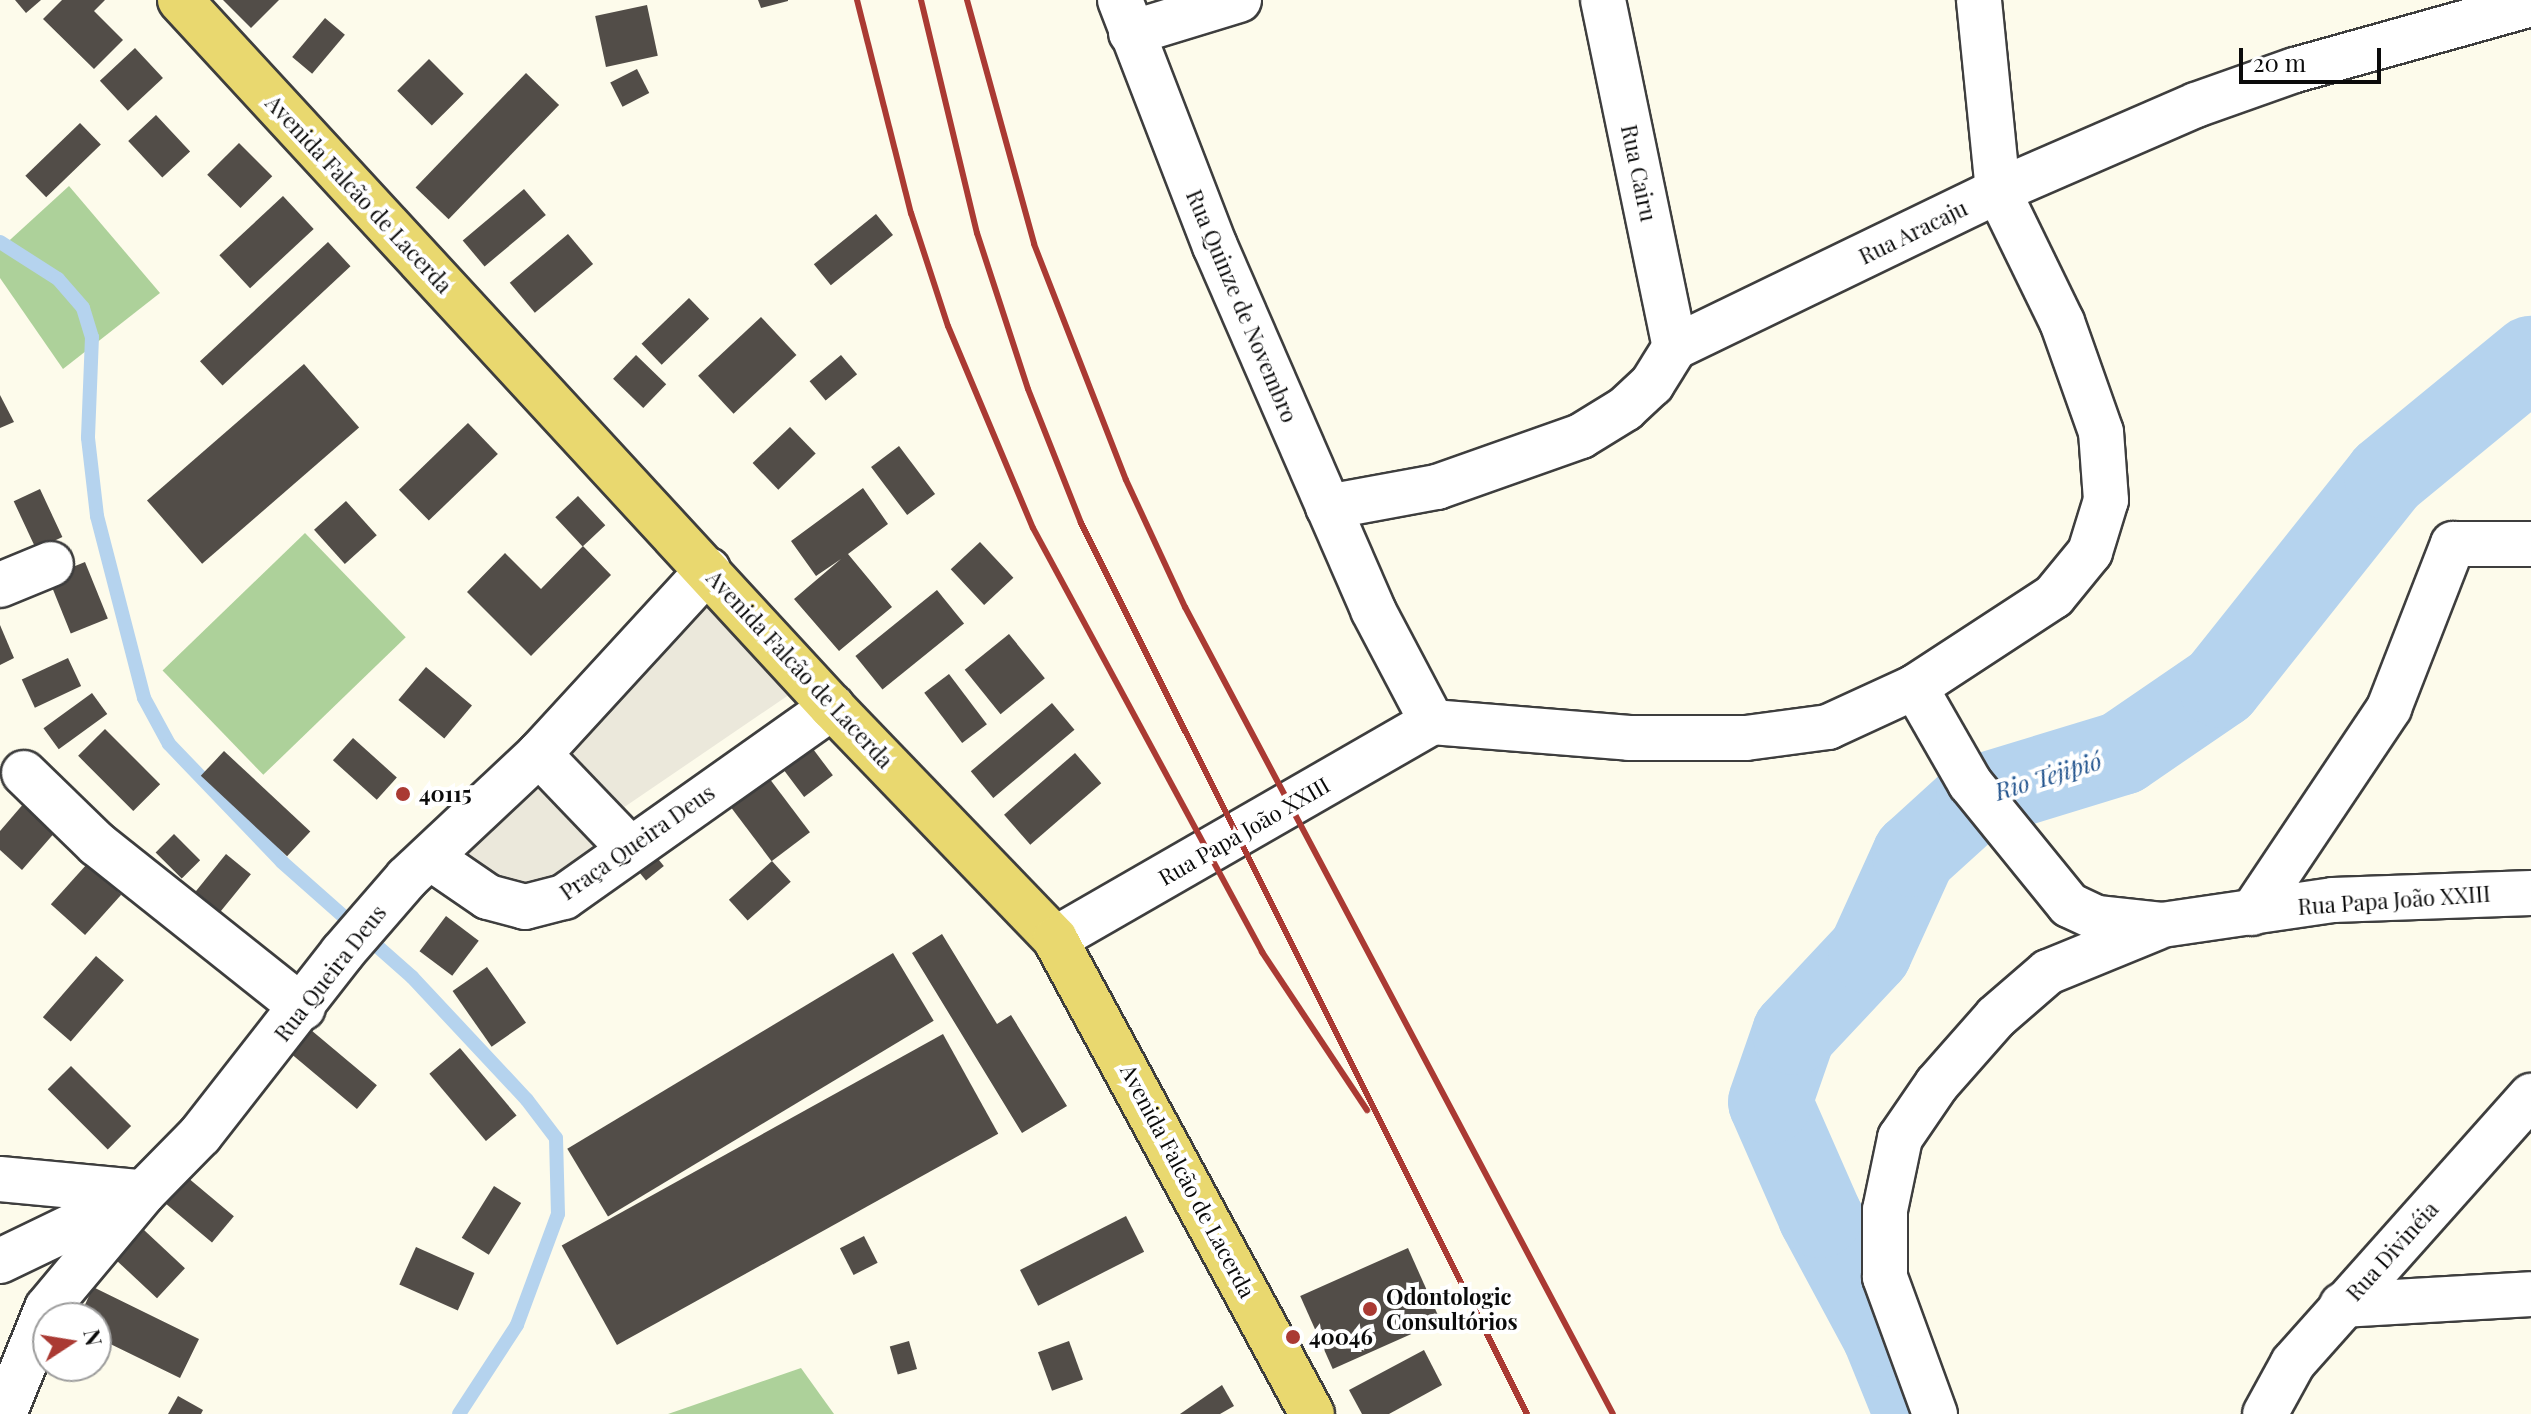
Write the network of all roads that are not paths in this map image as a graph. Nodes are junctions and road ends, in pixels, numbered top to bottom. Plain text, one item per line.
1 (180, 0) edge
2 (1239, 0) edge
3 (1603, 0) edge
4 (1979, 0) edge
5 (2531, 4) edge
6 (1126, 17) edge
7 (1998, 191) junction
8 (1675, 347) junction
9 (1328, 507) junction
10 (2531, 544) edge
11 (51, 564) dead end
12 (708, 570) junction
13 (0, 585) edge
14 (1915, 687) junction
15 (832, 707) junction
16 (1432, 722) junction
17 (539, 754) junction
18 (24, 773) dead end
19 (629, 848) junction
20 (419, 868) junction
21 (2531, 893) edge
22 (2252, 913) junction
23 (2162, 925) junction
24 (1055, 939) junction
25 (303, 1008) junction
26 (2531, 1096) edge
27 (0, 1179) edge
28 (144, 1192) junction
29 (0, 1261) edge
30 (2531, 1294) edge
31 (2342, 1305) junction
32 (4, 1414) edge
33 (1312, 1414) edge
34 (1935, 1414) edge
35 (2265, 1414) edge

1 - 12 main road, Avenida Falcão de Lacerda
2 - 6 street
3 - 8 street, Rua Cairu
4 - 7 street
5 - 7 street, Rua Aracaju
6 - 9 street, Rua Quinze de Novembro
7 - 8 street, Rua Aracaju
7 - 14 street
8 - 9 street
9 - 16 street, Rua Quinze de Novembro
10 - 22 street
11 - 13 street
12 - 15 main road, Avenida Falcão de Lacerda
12 - 17 street, Rua Queira Deus
14 - 16 street
14 - 23 street, Rua Papa João XXIII
15 - 19 street, Praça Queira Deus
15 - 24 main road, Avenida Falcão de Lacerda
16 - 24 street, Rua Papa João XXIII
17 - 19 street
17 - 20 street, Rua Queira Deus
18 - 25 street
19 - 20 street, Praça Queira Deus
20 - 25 street, Rua Queira Deus
21 - 22 street, Rua Papa João XXIII
22 - 23 street, Rua Papa João XXIII
23 - 34 street, Rua Papa João XXIII
24 - 33 main road, Avenida Falcão de Lacerda
25 - 28 street, Rua Queira Deus
26 - 31 street, Rua Divinéia
27 - 28 street
28 - 29 street
28 - 32 street, Rua Queira Deus
30 - 31 street
31 - 35 street, Rua Divinéia

